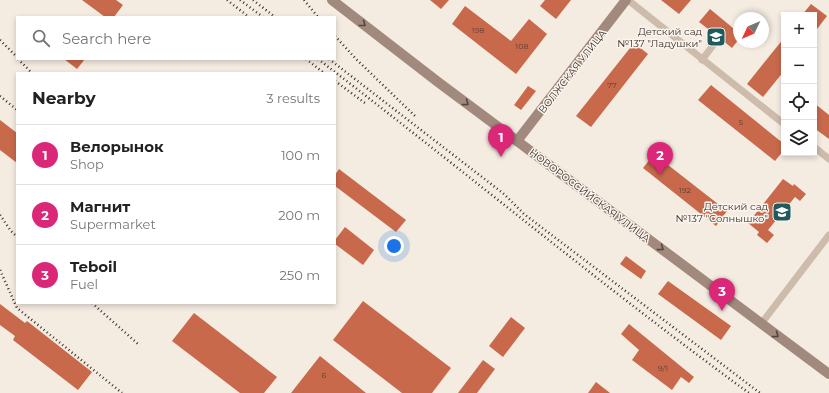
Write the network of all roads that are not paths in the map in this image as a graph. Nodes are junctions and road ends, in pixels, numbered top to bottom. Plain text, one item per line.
1 (332, 0) edge
2 (627, 0) edge
3 (717, 40) dead end
4 (702, 60) junction
5 (781, 122) edge
6 (517, 141) junction
7 (817, 150) edge
8 (829, 159) edge
9 (829, 235) edge
10 (761, 324) junction
11 (829, 374) edge

1 -> 6 main road, НОВОРОССИЙСКАЯ УЛИЦА
2 - 4 street
2 - 6 main road, ВОЛЖСКАЯ УЛИЦА
3 - 4 street
4 - 5 street
6 -> 10 main road, НОВОРОССИЙСКАЯ УЛИЦА
7 - 8 street
9 - 10 street
10 -> 11 main road, НОВОРОССИЙСКАЯ УЛИЦА

